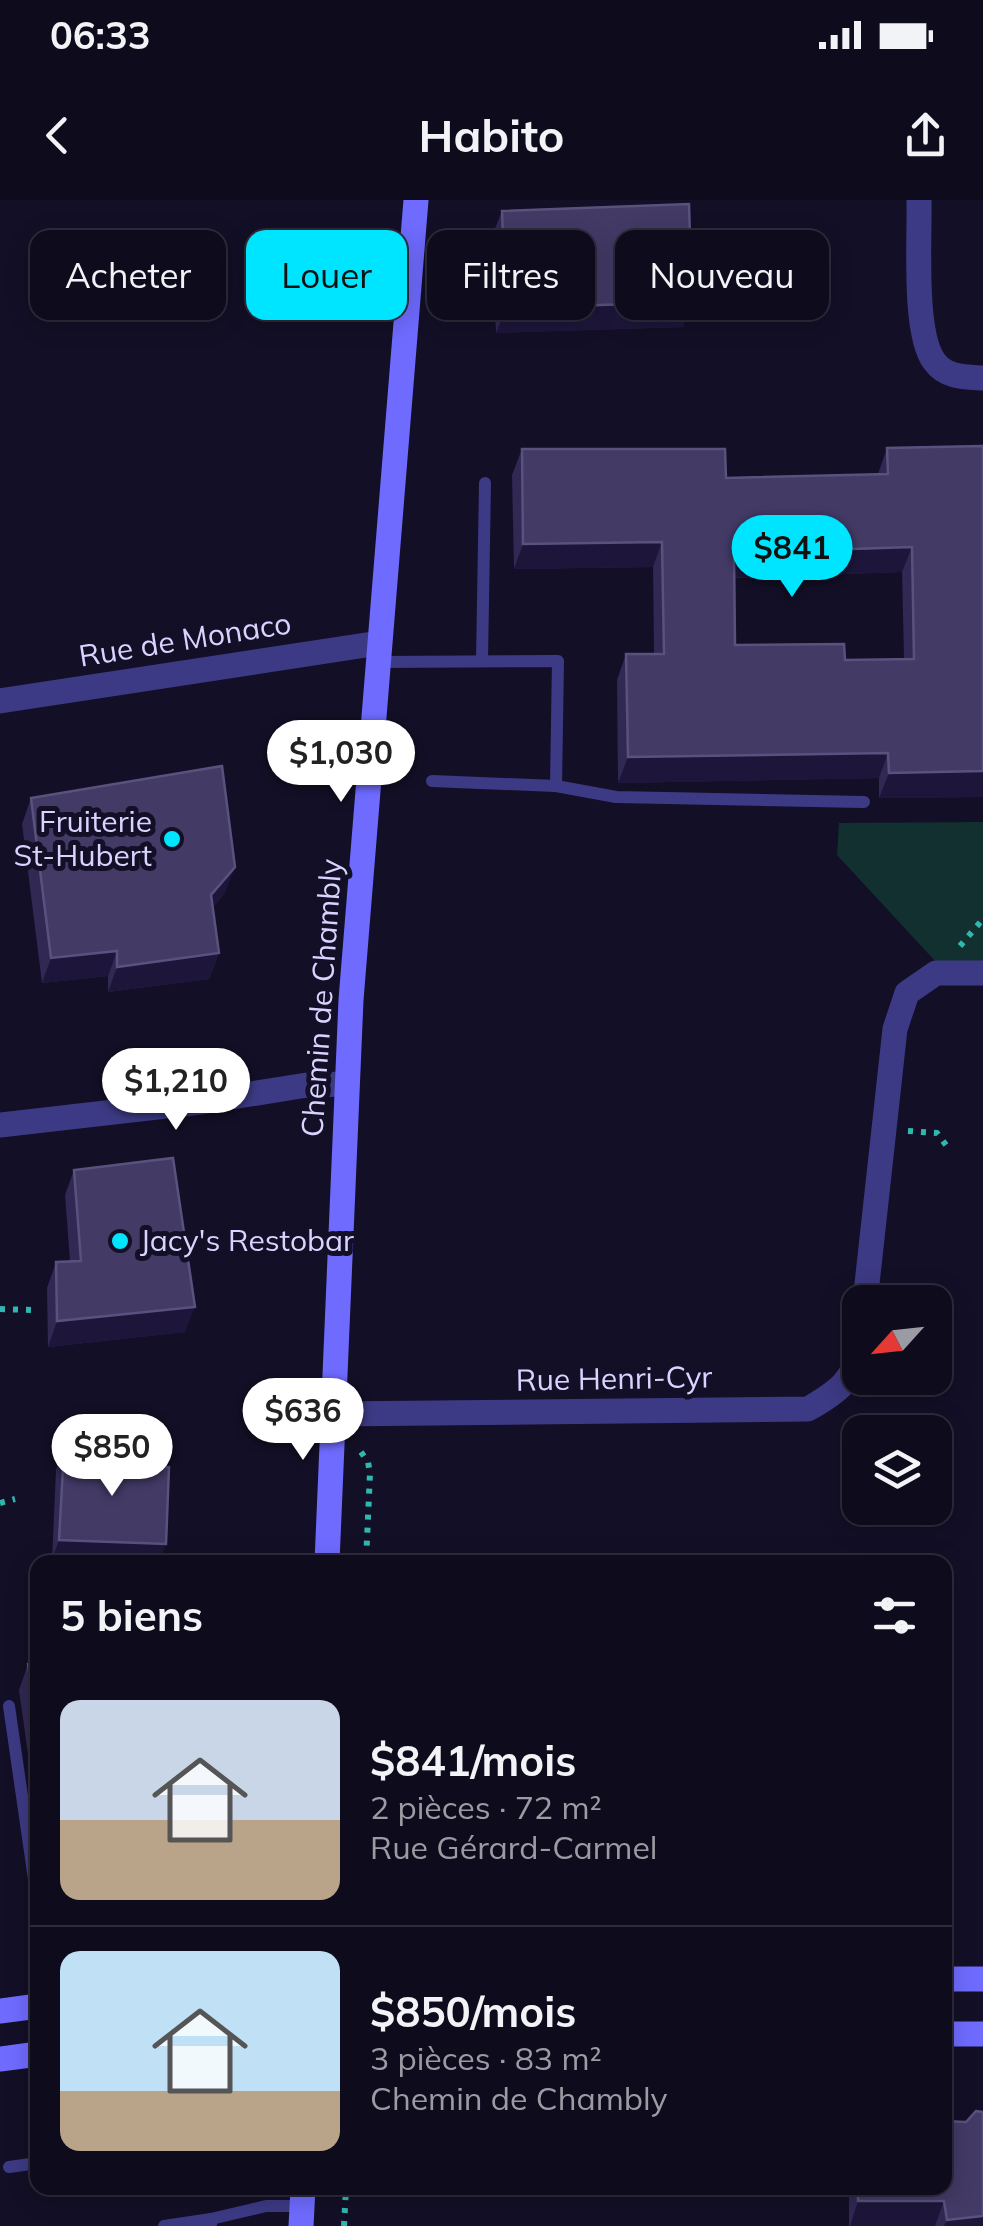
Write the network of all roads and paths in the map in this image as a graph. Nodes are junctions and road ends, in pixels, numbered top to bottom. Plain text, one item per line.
1 (416, 200) edge
2 (919, 200) edge
3 (983, 378) edge
4 (485, 482) dead end
5 (378, 652) junction
6 (482, 662) junction
7 (0, 701) edge
8 (432, 780) dead end
9 (556, 786) junction
10 (864, 802) dead end
11 (983, 973) edge
12 (347, 1084) junction
13 (0, 1125) edge
14 (884, 1130) junction
15 (948, 1149) dead end
16 (867, 1285) edge
17 (0, 1310) edge
18 (32, 1310) dead end
19 (842, 1387) edge
20 (333, 1414) junction
21 (368, 1462) dead end
22 (15, 1499) dead end
23 (0, 1504) edge
24 (328, 1555) edge
25 (366, 1555) edge
26 (9, 1706) dead end
27 (30, 1852) edge
28 (983, 1978) edge
29 (952, 1979) edge
30 (30, 2007) edge
31 (0, 2011) edge
32 (952, 2034) edge
33 (983, 2034) edge
34 (30, 2055) edge
35 (0, 2059) edge
36 (30, 2164) edge
37 (9, 2167) dead end
38 (346, 2195) edge
39 (302, 2206) edge
40 (211, 2223) edge
41 (164, 2226) edge
42 (344, 2226) edge

1 - 5 street, Chemin de Chambly
2 - 3 street
4 - 6 lane
5 - 6 lane
5 - 7 street, Rue de Monaco
5 - 12 street, Chemin de Chambly
6 - 9 lane
8 - 9 lane
9 - 10 lane
11 - 14 street
12 - 13 street
12 - 20 street, Chemin de Chambly
14 - 15 path
14 - 16 street
17 - 18 path
19 - 20 street, Rue Henri-Cyr
20 - 24 street, Chemin de Chambly
21 - 25 path
22 - 23 path
26 - 27 lane
28 - 29 street
30 - 31 street
32 - 33 street
34 - 35 street
36 - 37 lane
38 - 42 path
39 - 40 lane
40 - 41 lane

